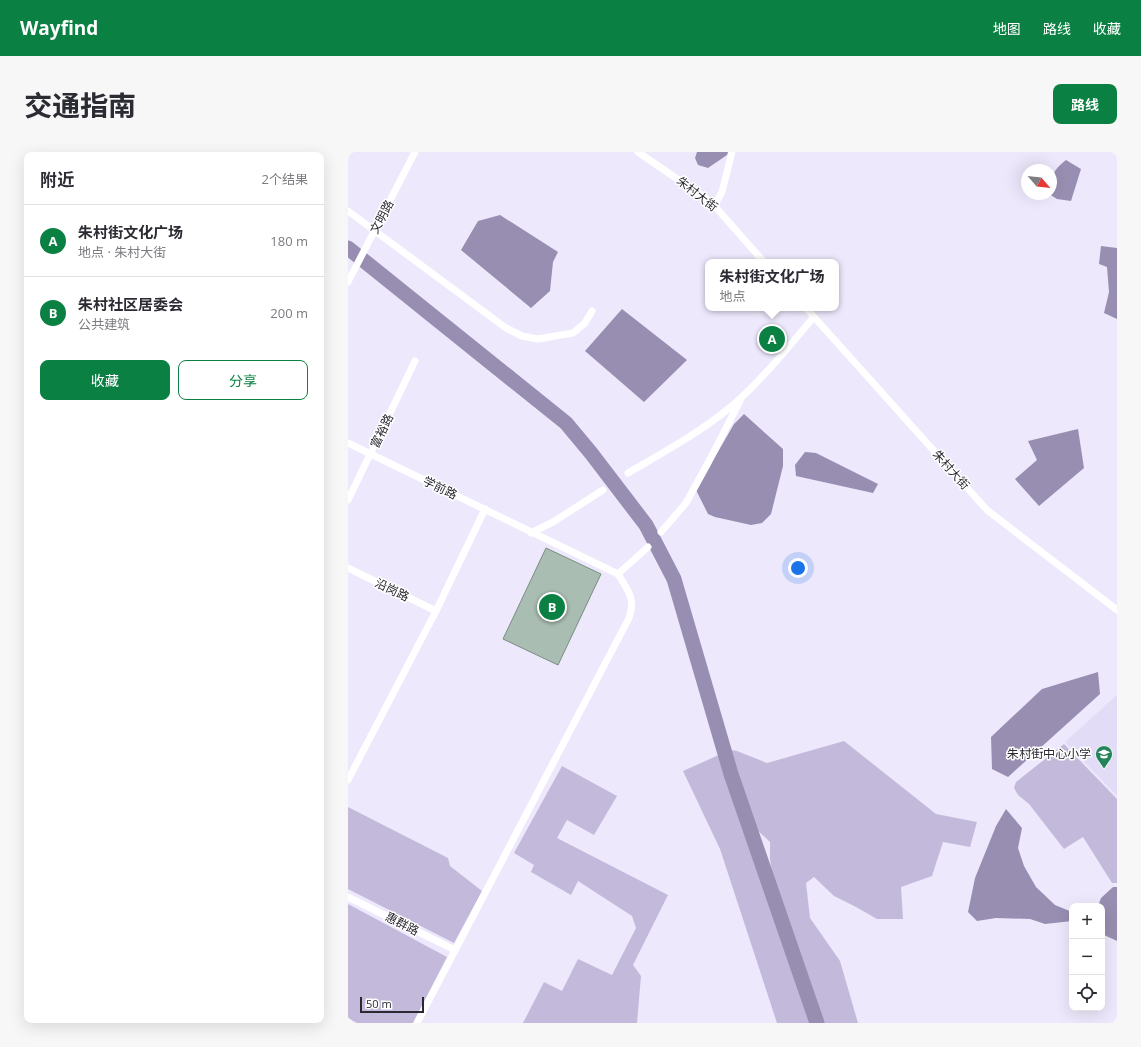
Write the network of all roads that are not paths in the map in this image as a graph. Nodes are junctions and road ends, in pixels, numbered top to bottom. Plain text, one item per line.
1 (415, 152) edge
2 (638, 152) edge
3 (732, 152) edge
4 (714, 206) junction
5 (348, 211) edge
6 (375, 230) junction
7 (761, 259) edge
8 (349, 280) edge
9 (592, 311) dead end
10 (808, 311) edge
11 (814, 318) junction
12 (415, 361) dead end
13 (743, 395) junction
14 (348, 443) edge
15 (370, 454) junction
16 (628, 473) dead end
17 (603, 490) dead end
18 (348, 500) edge
19 (484, 509) junction
20 (661, 532) dead end
21 (531, 533) junction
22 (648, 547) dead end
23 (348, 568) edge
24 (618, 574) junction
25 (436, 610) junction
26 (1117, 610) edge
27 (348, 780) edge
28 (348, 897) edge
29 (455, 950) junction
30 (417, 1023) edge

1 - 6 street, 文明路
2 - 4 street, 朱村大街
3 - 4 street
4 - 7 street, 朱村大街
5 - 6 street
6 - 8 street, 文明路
6 - 9 street
10 - 11 street, 朱村大街
11 - 13 street
11 - 26 street, 朱村大街
12 - 15 street, 富裕路
13 - 16 street
13 - 20 street
14 - 15 street, 学前路
15 - 18 street, 富裕路
15 - 19 street, 学前路
17 - 21 street
19 - 21 street, 学前路
19 - 25 street
21 - 24 street, 学前路
22 - 24 street
23 - 25 street, 沿岗路
24 - 29 street
25 - 27 street
28 - 29 street, 惠群路
29 - 30 street

